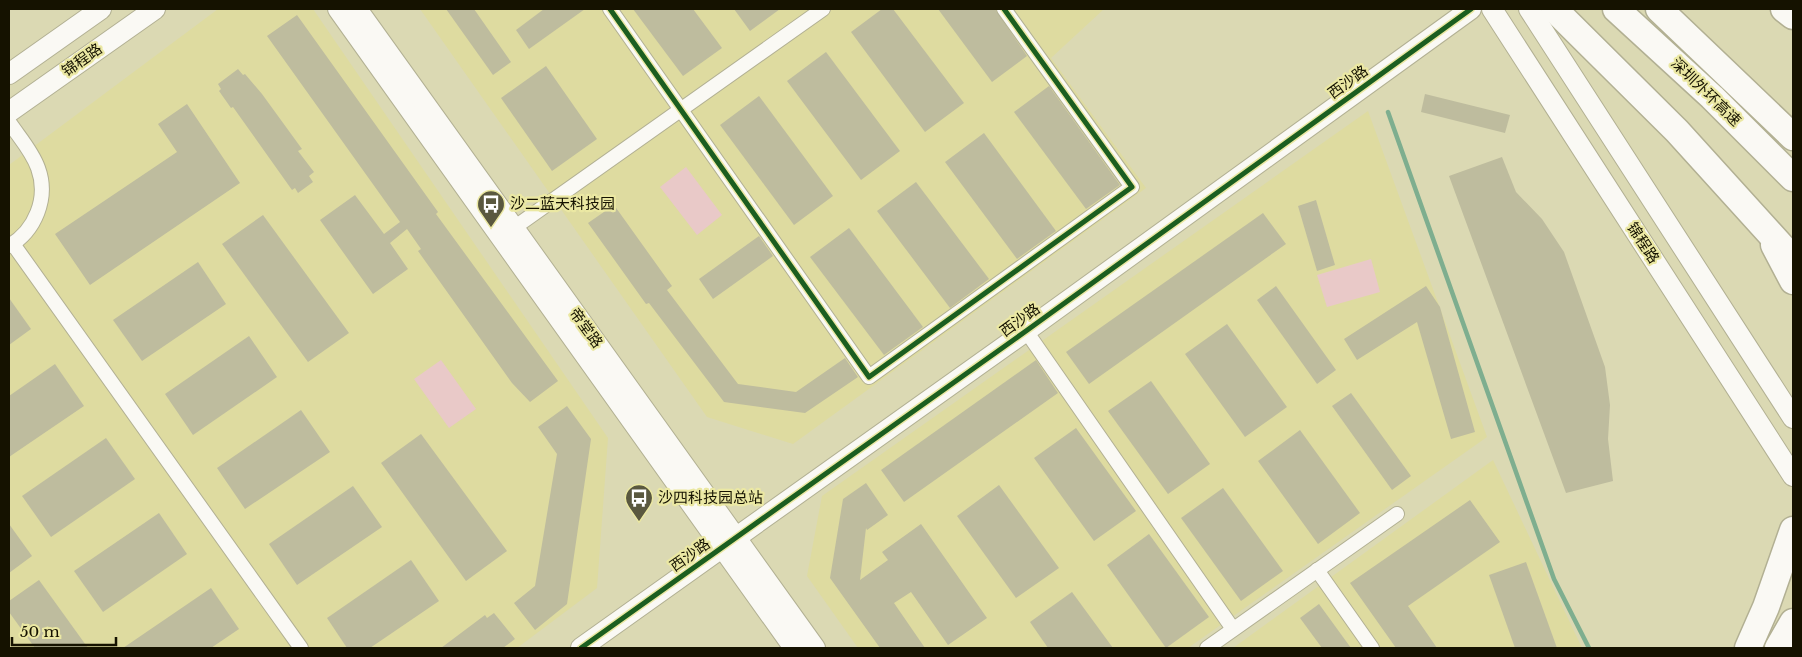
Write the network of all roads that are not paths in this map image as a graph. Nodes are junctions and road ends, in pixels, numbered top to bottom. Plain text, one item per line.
1 (101, 9) edge
2 (155, 9) edge
3 (338, 9) edge
4 (357, 9) edge
5 (610, 9) edge
6 (823, 9) edge
7 (1004, 9) edge
8 (1471, 9) edge
9 (1492, 9) edge
10 (1529, 9) edge
11 (1554, 9) edge
12 (1616, 9) edge
13 (1784, 9) edge
14 (1667, 15) edge
15 (1793, 16) edge
16 (9, 74) edge
17 (681, 109) junction
18 (9, 112) edge
19 (1793, 113) edge
20 (9, 122) edge
21 (1793, 137) edge
22 (1793, 178) edge
23 (1755, 218) junction
24 (508, 232) junction
25 (11, 245) edge
26 (1793, 259) edge
27 (1793, 281) edge
28 (1026, 331) junction
29 (1793, 418) edge
30 (1793, 476) edge
31 (1397, 514) dead end
32 (1793, 530) edge
33 (729, 543) junction
34 (1317, 570) junction
35 (1793, 622) edge
36 (1233, 630) junction
37 (301, 648) edge
38 (581, 648) edge
39 (794, 648) edge
40 (815, 648) edge
41 (1207, 648) edge
42 (1372, 648) edge
43 (1748, 648) edge
44 (1778, 648) edge

1 - 16 street, 锦程路
2 - 18 street, 锦程路
3 - 24 street, 帝堂路
4 - 24 street, 帝堂路
5 - 17 street
6 - 17 street
7 - 17 street
8 - 28 street, 西沙路
9 - 30 street, 锦程路
10 - 29 street, 锦程路
11 - 23 highway
12 - 22 highway, 深圳外环高速
13 - 15 highway
14 - 19 highway
14 - 21 highway, 深圳外环高速
17 - 24 street
20 - 25 street
23 - 26 highway
23 - 27 highway
24 - 33 street, 帝堂路
25 - 37 street
28 - 33 street, 西沙路
28 - 36 street
31 - 34 street
32 - 43 highway
33 - 38 street, 西沙路
33 - 39 street, 帝堂路
33 - 40 street, 帝堂路
34 - 36 street
34 - 42 street
35 - 44 highway
36 - 41 street

